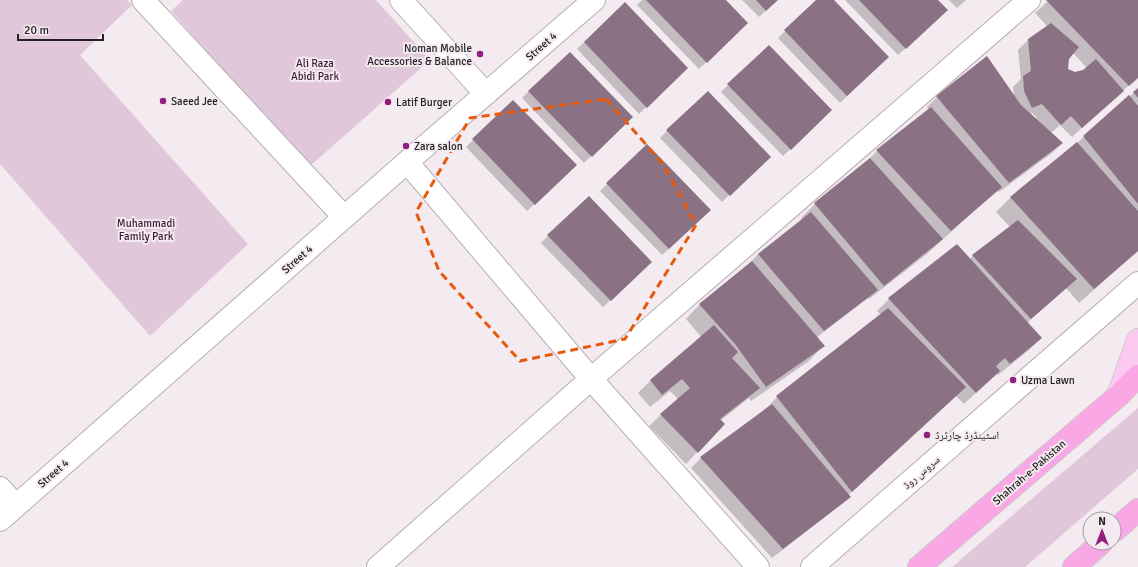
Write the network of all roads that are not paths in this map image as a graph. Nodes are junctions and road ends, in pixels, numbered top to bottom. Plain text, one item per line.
1 (401, 0) edge
2 (594, 0) edge
3 (1028, 0) edge
4 (152, 3) edge
5 (486, 94) junction
6 (407, 162) junction
7 (344, 217) junction
8 (1138, 282) edge
9 (1138, 340) edge
10 (1138, 376) edge
11 (591, 379) junction
12 (1118, 396) junction
13 (0, 488) edge
14 (16, 506) junction
15 (1138, 510) edge
16 (0, 520) edge
17 (1122, 525) edge
18 (1092, 551) edge
19 (378, 567) edge
20 (758, 567) edge
21 (812, 567) edge
22 (920, 567) edge
23 (1074, 567) edge

1 - 5 street
2 - 5 street, Street 4
3 - 11 street
4 - 7 street
5 - 6 street, Street 4
6 - 7 street, Street 4
6 - 11 street
7 - 14 street, Street 4
8 - 21 street, سروس روڈ
9 - 12 main road
10 - 12 highway, Shahrah-e-Pakistan
11 - 19 street
11 - 20 street
12 - 22 highway, Shahrah-e-Pakistan
13 - 14 street
14 - 16 street, Street 4
15 - 17 highway
18 - 23 highway

